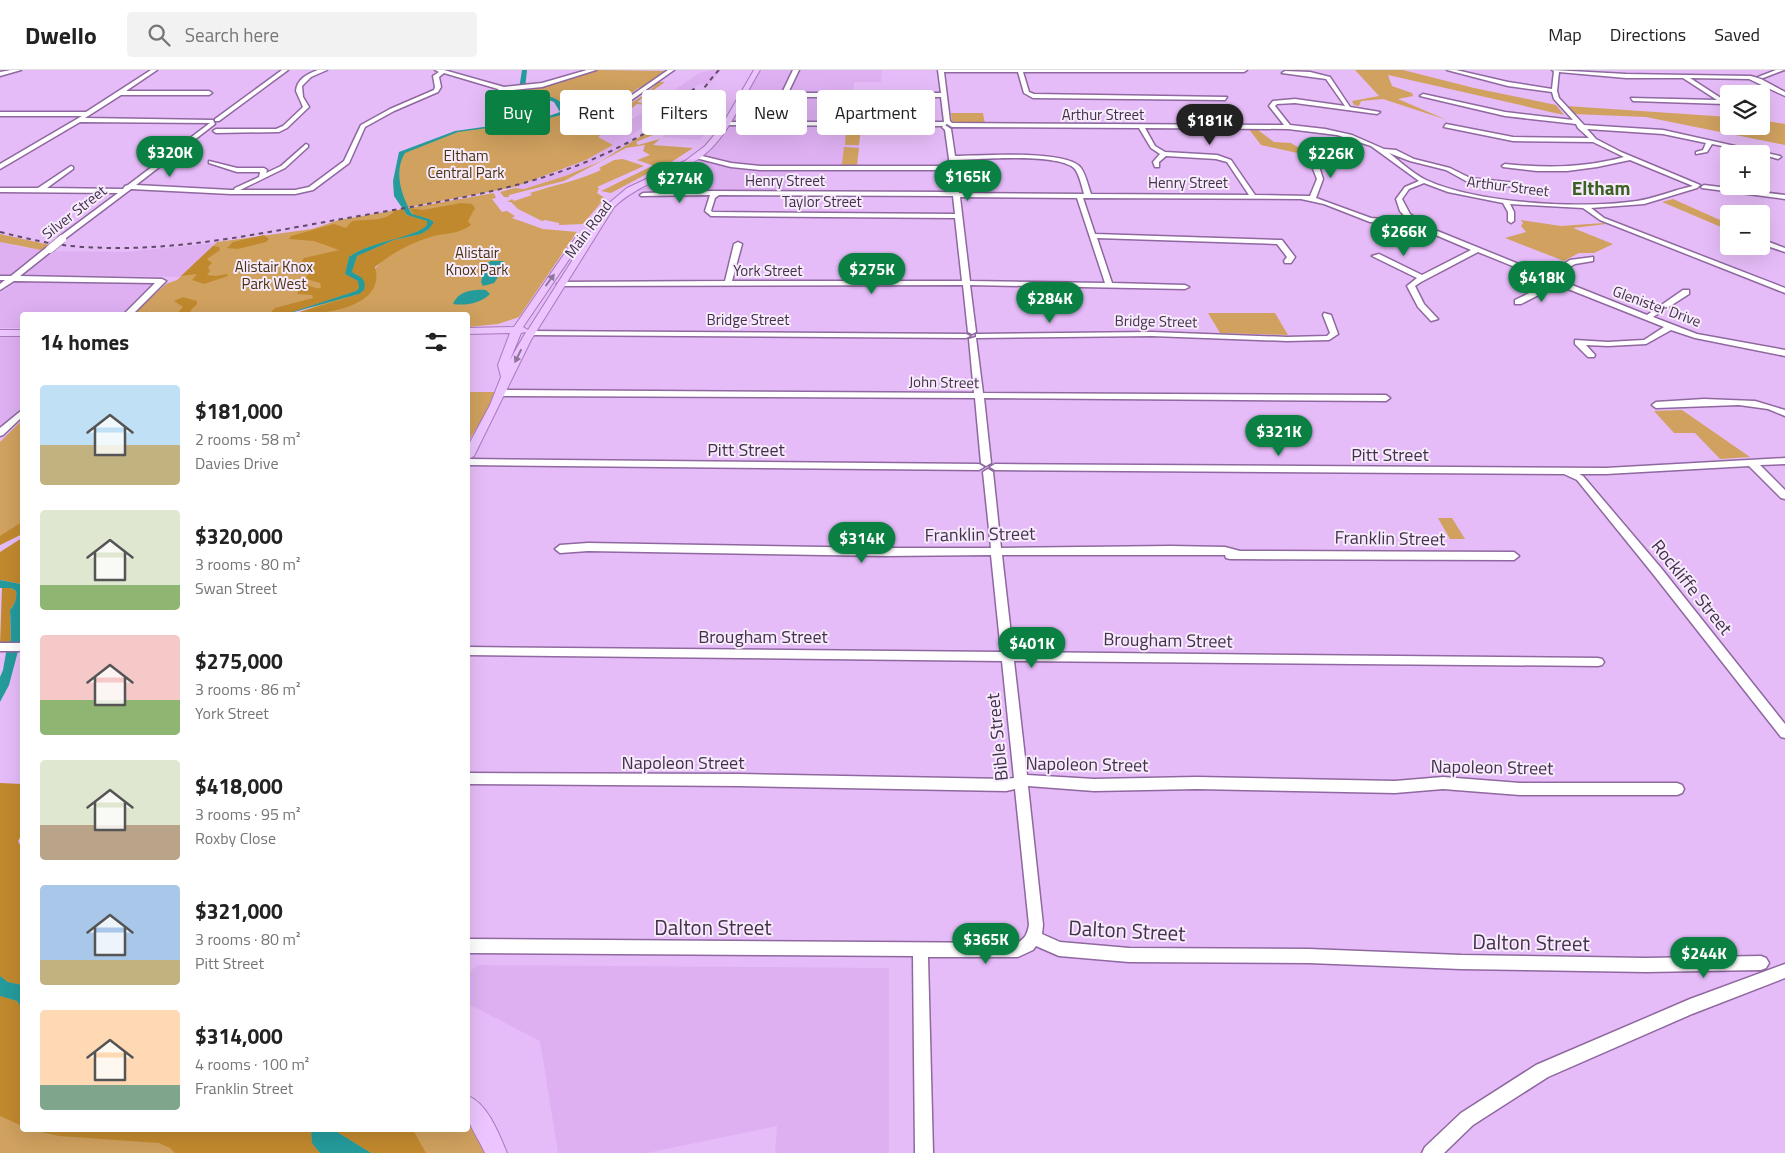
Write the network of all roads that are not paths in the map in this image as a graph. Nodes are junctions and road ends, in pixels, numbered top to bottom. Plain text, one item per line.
1 (18, 70) edge
2 (154, 70) edge
3 (284, 70) edge
4 (324, 70) edge
5 (593, 70) edge
6 (671, 70) edge
7 (757, 70) edge
8 (796, 70) edge
9 (942, 70) edge
10 (958, 70) edge
11 (1020, 70) edge
12 (1244, 70) edge
13 (1450, 70) edge
14 (1556, 70) edge
15 (1600, 70) edge
16 (1740, 70) edge
17 (1781, 70) edge
18 (441, 71) edge
19 (747, 71) edge
20 (1285, 73) dead end
21 (0, 74) edge
22 (1604, 75) junction
23 (1685, 77) junction
24 (1750, 77) junction
25 (1760, 79) junction
26 (501, 89) joint
27 (508, 89) joint
28 (743, 90) edge
29 (743, 90) edge
30 (786, 90) edge
31 (1554, 91) junction
32 (118, 93) junction
33 (208, 93) dead end
34 (1785, 94) edge
35 (807, 95) edge
36 (944, 95) junction
37 (1423, 96) dead end
38 (632, 97) edge
39 (736, 97) tunnel mouth
40 (736, 97) tunnel mouth
41 (1225, 98) dead end
42 (1633, 98) dead end
43 (1720, 98) edge
44 (736, 101) edge
45 (730, 102) junction
46 (1720, 103) edge
47 (1348, 106) junction
48 (726, 112) edge
49 (1377, 112) dead end
50 (0, 114) edge
51 (87, 114) junction
52 (726, 117) edge
53 (77, 120) junction
54 (213, 121) junction
55 (726, 125) edge
56 (948, 125) junction
57 (1578, 125) junction
58 (1141, 126) junction
59 (1446, 126) dead end
60 (1288, 127) junction
61 (216, 131) dead end
62 (712, 135) edge
63 (1594, 140) junction
64 (1710, 142) junction
65 (306, 146) dead end
66 (1382, 151) junction
67 (1698, 153) dead end
68 (1164, 154) junction
69 (1237, 155) dead end
70 (694, 156) junction
71 (1314, 156) dead end
72 (1778, 157) dead end
73 (952, 158) junction
74 (1629, 158) junction
75 (1226, 160) junction
76 (210, 162) dead end
77 (1157, 166) dead end
78 (1505, 166) dead end
79 (0, 167) edge
80 (71, 168) dead end
81 (953, 168) junction
82 (262, 178) junction
83 (1424, 181) junction
84 (1506, 184) dead end
85 (1700, 187) junction
86 (125, 189) junction
87 (0, 190) edge
88 (39, 191) junction
89 (231, 192) junction
90 (716, 194) junction
91 (957, 194) junction
92 (643, 195) dead end
93 (1079, 195) junction
94 (1088, 195) junction
95 (1253, 196) junction
96 (1785, 197) edge
97 (1314, 198) junction
98 (1505, 201) junction
99 (1583, 205) junction
100 (959, 216) junction
101 (1511, 221) dead end
102 (1415, 223) junction
103 (590, 228) junction
104 (1093, 236) junction
105 (738, 244) dead end
106 (1770, 244) edge
107 (1785, 250) edge
108 (1475, 251) junction
109 (1376, 256) dead end
110 (1590, 259) dead end
111 (1288, 261) dead end
112 (0, 278) edge
113 (12, 278) junction
114 (1422, 278) junction
115 (1545, 278) junction
116 (1556, 283) junction
117 (561, 284) junction
118 (728, 284) junction
119 (966, 284) junction
120 (1109, 285) junction
121 (1185, 286) dead end
122 (0, 288) edge
123 (1785, 291) edge
124 (1686, 292) dead end
125 (1518, 302) dead end
126 (130, 312) edge
127 (1327, 315) dead end
128 (524, 316) junction
129 (1647, 318) junction
130 (1434, 319) dead end
131 (1670, 328) junction
132 (0, 331) edge
133 (20, 331) edge
134 (470, 332) edge
135 (470, 332) edge
136 (516, 332) junction
137 (530, 333) junction
138 (973, 336) junction
139 (1785, 341) edge
140 (1781, 352) edge
141 (1591, 355) dead end
142 (506, 378) junction
143 (501, 393) junction
144 (979, 397) junction
145 (1386, 398) dead end
146 (1656, 405) dead end
147 (1785, 414) edge
148 (20, 415) edge
149 (0, 433) edge
150 (470, 452) edge
151 (1785, 461) edge
152 (470, 462) edge
153 (1752, 463) junction
154 (513, 464) junction
155 (470, 466) edge
156 (987, 467) junction
157 (1564, 471) junction
158 (1785, 496) edge
159 (560, 549) dead end
160 (996, 552) junction
161 (1514, 556) dead end
162 (0, 647) edge
163 (20, 647) edge
164 (470, 651) edge
165 (1007, 655) junction
166 (1598, 662) dead end
167 (1785, 733) edge
168 (470, 779) edge
169 (1019, 782) junction
170 (1677, 789) dead end
171 (1034, 938) junction
172 (470, 946) edge
173 (920, 950) junction
174 (1761, 963) dead end
175 (1785, 971) edge
176 (470, 1109) edge
177 (496, 1153) edge
178 (924, 1153) edge
179 (1431, 1153) edge

1 - 21 street
2 - 32 street
3 - 54 street, Silver Street
4 - 61 street
5 - 27 street
6 - 38 street
7 - 19 main road
7 - 28 main road, Main Road
8 - 30 street
9 - 10 street
9 - 36 street, Bible Street
10 - 11 street
11 - 12 street
11 - 41 street
13 - 31 street
14 - 22 street
14 - 31 street
15 - 22 street
16 - 24 street
17 - 25 street
18 - 26 street
18 - 89 street
19 - 29 main road, Main Road
20 - 47 street
22 - 23 street
23 - 24 street
23 - 43 street
24 - 25 street
25 - 34 street
26 - 27 street
31 - 57 street
32 - 33 street
32 - 51 street
35 - 36 street
36 - 56 street, Bible Street
37 - 57 street
39 - 45 main road
40 - 45 main road, Main Road
42 - 46 street
44 - 52 main road, Main Road
45 - 48 main road, Main Road
47 - 49 street
47 - 60 street
50 - 51 street
51 - 53 street
53 - 54 street
53 - 79 street
54 - 86 street, Silver Street
55 - 56 street, Arthur Street
56 - 58 street, Arthur Street
56 - 73 street, Bible Street
57 - 63 street
57 - 64 street
58 - 60 street, Arthur Street
58 - 68 street
59 - 63 street
60 - 66 street, Arthur Street
62 - 70 main road, Main Road
63 - 74 street
64 - 67 street
64 - 72 street
65 - 82 street
66 - 83 street, Arthur Street
66 - 84 street
68 - 75 street
68 - 77 street
69 - 75 street
70 - 81 street
70 - 103 main road, Main Road
71 - 97 street
73 - 81 street, Bible Street
73 - 94 street
74 - 78 street
74 - 85 street
75 - 95 street
76 - 82 street
80 - 88 street
81 - 91 street, Bible Street
82 - 89 street
83 - 98 street, Arthur Street
83 - 102 street, Glenister Drive
85 - 96 street, Arthur Street
85 - 99 street, Arthur Street
86 - 88 street
86 - 89 street
86 - 113 street, Silver Street, bridge
87 - 88 street
90 - 91 street, Henry Street
90 - 92 street, Henry Street
90 - 100 street, Taylor Street
91 - 93 street, Henry Street
91 - 100 street, Bible Street
93 - 94 street, Henry Street
93 - 104 street
94 - 95 street, Henry Street
95 - 97 street, Henry Street
97 - 102 street, Henry Street
98 - 99 street, Arthur Street
98 - 101 street
99 - 123 street
100 - 119 street, Bible Street
102 - 108 street, Glenister Drive
103 - 117 main road, Main Road
128 -> 103 main road, Main Road
104 - 111 street
104 - 120 street
105 - 118 street
106 - 107 street
108 - 114 street
108 - 115 street, Glenister Drive
109 - 114 street
110 - 115 street
112 - 113 street
113 - 122 street, Silver Street
113 - 126 street
114 - 130 street
115 - 116 street, Glenister Drive
116 - 125 street
116 - 129 street, Glenister Drive
117 - 118 street, York Street
117 - 137 main road, Main Road
118 - 119 street, York Street
119 - 120 street, York Street
119 - 138 street, Bible Street
120 - 121 street, York Street
124 - 129 street
127 - 138 street, Bridge Street
128 - 134 main road
128 - 136 main road, Main Road
129 - 131 street, Glenister Drive
131 - 140 street, Glenister Drive
131 - 141 street
132 - 133 main road
135 - 136 main road, Bridge Street
136 - 137 main road, Bridge Street
136 - 142 main road, Main Road
137 - 138 street, Bridge Street
137 -> 142 main road, Main Road
138 - 144 street, Bible Street
139 - 140 street
142 - 143 main road, Main Road
143 - 144 street, John Street
143 - 150 main road, Main Road
144 - 145 street, John Street
144 - 156 street, Bible Street
146 - 147 street
148 - 149 street
151 - 153 street, Pitt Street
152 - 154 street, Pitt Street
153 - 157 street, Pitt Street
153 - 158 street
154 - 155 street, Pitt Street
154 - 156 street, Pitt Street
156 - 157 street, Pitt Street
156 - 160 street, Bible Street
157 - 167 street, Rockliffe Street
159 - 160 street, Franklin Street
160 - 161 street, Franklin Street
160 - 165 street, Bible Street
162 - 163 street
164 - 165 street, Brougham Street
165 - 166 street, Brougham Street
165 - 169 street, Bible Street
168 - 169 street, Napoleon Street
169 - 170 street, Napoleon Street
169 - 171 street, Bible Street
171 - 173 street, Dalton Street
171 - 174 street, Dalton Street
172 - 173 street, Dalton Street
173 - 178 street
175 - 179 street
176 - 177 main road

